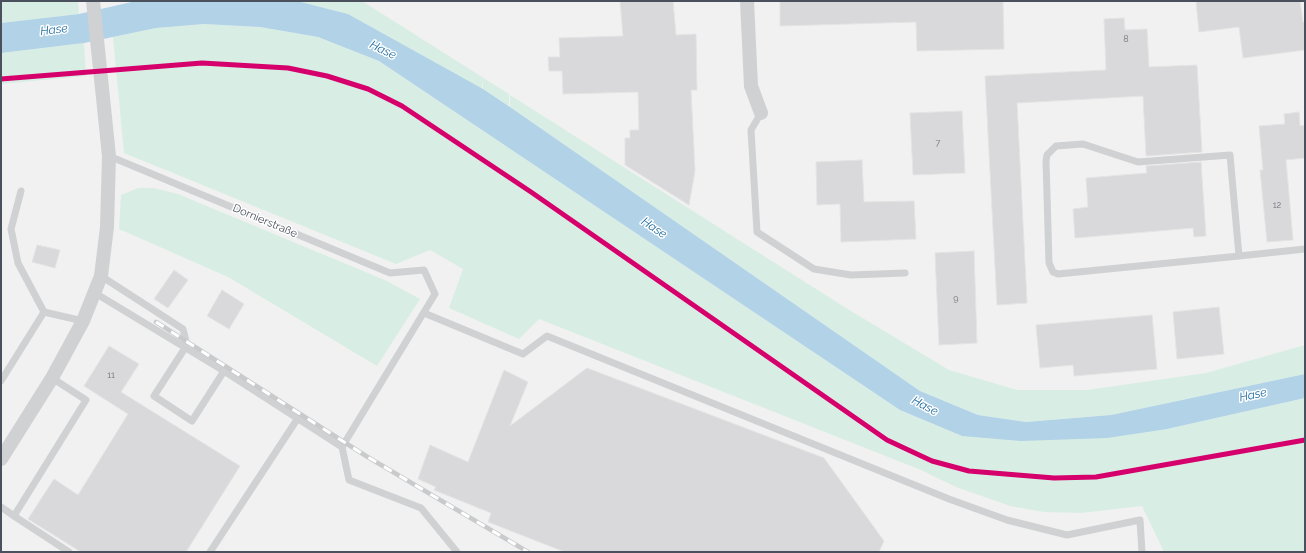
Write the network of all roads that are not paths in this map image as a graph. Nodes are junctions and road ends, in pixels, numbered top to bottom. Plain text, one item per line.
1 (92, 1) edge
2 (747, 1) edge
3 (761, 113) joint
4 (109, 156) junction
5 (21, 191) dead end
6 (1305, 249) edge
7 (1239, 256) junction
8 (905, 273) dead end
9 (101, 276) junction
10 (95, 293) junction
11 (44, 312) junction
12 (424, 313) junction
13 (83, 321) junction
14 (185, 348) junction
15 (224, 371) junction
16 (52, 378) junction
17 (1, 381) edge
18 (298, 418) junction
19 (342, 447) junction
20 (1, 459) edge
21 (1, 507) edge
22 (14, 516) junction
23 (69, 552) edge
24 (210, 552) edge
25 (457, 552) edge
26 (1142, 552) edge

1 - 4 street
2 - 3 street
3 - 8 lane
4 - 9 street
4 - 12 lane, Dornierstraße
5 - 11 lane
6 - 7 lane
7 - 7 lane
9 - 10 street
9 - 14 lane
10 - 13 street
10 - 14 lane
11 - 13 lane
11 - 17 lane
12 - 19 lane
12 - 26 lane
13 - 16 street
14 - 15 lane
14 - 15 lane
15 - 18 lane
16 - 20 street
16 - 22 lane
18 - 19 lane
18 - 24 lane
19 - 25 lane
21 - 22 lane
22 - 23 lane

